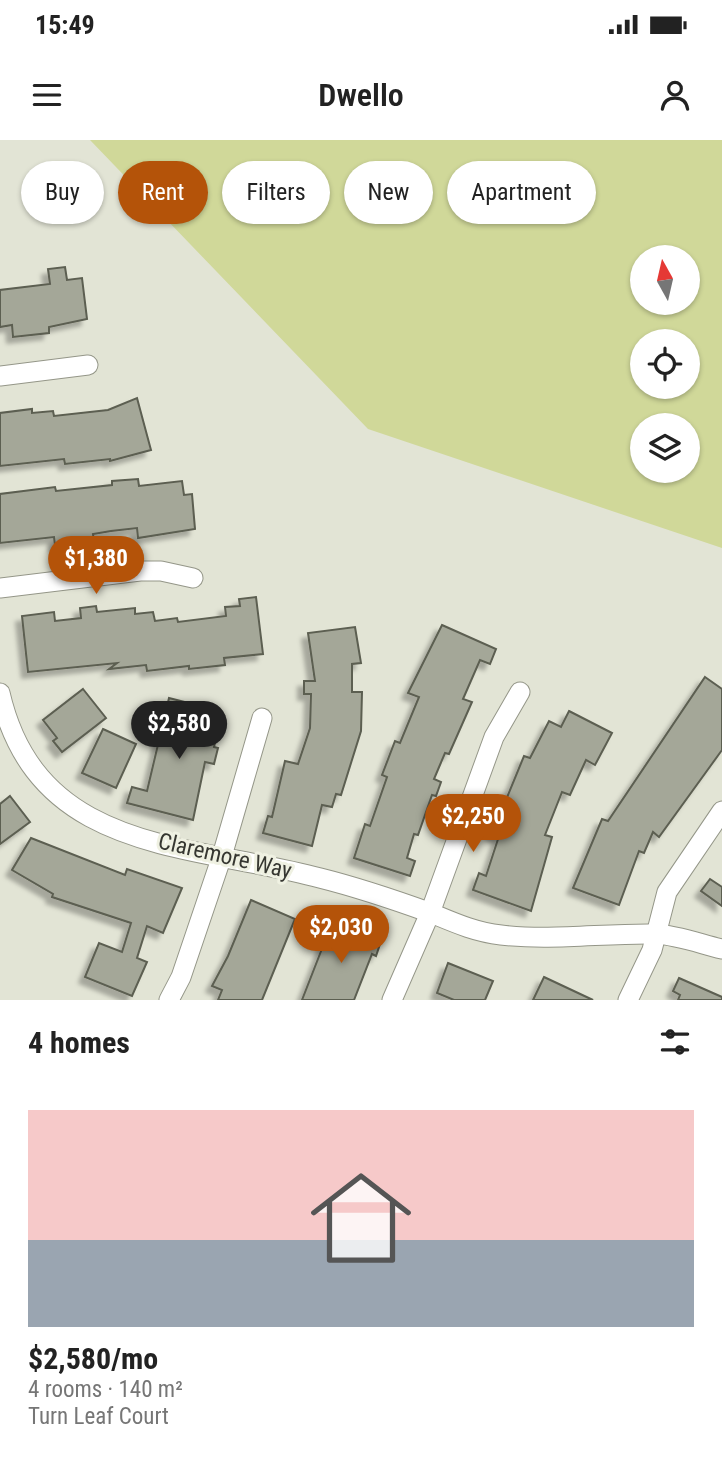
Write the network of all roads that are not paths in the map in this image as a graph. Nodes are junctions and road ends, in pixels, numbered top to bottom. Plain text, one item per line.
1 (88, 365) dead end
2 (0, 376) edge
3 (193, 578) dead end
4 (0, 588) edge
5 (520, 692) dead end
6 (0, 693) edge
7 (262, 718) dead end
8 (722, 811) edge
9 (222, 856) junction
10 (430, 913) junction
11 (658, 934) junction
12 (722, 950) edge
13 (169, 1000) edge
14 (393, 1000) edge
15 (628, 1000) edge

1 - 2 street
3 - 4 street
5 - 10 street
6 - 9 street, Claremore Way
7 - 9 street
8 - 11 street
9 - 10 street, Claremore Way
9 - 13 street
10 - 11 street, Claremore Way
10 - 14 street
11 - 12 street, Claremore Way
11 - 15 street

